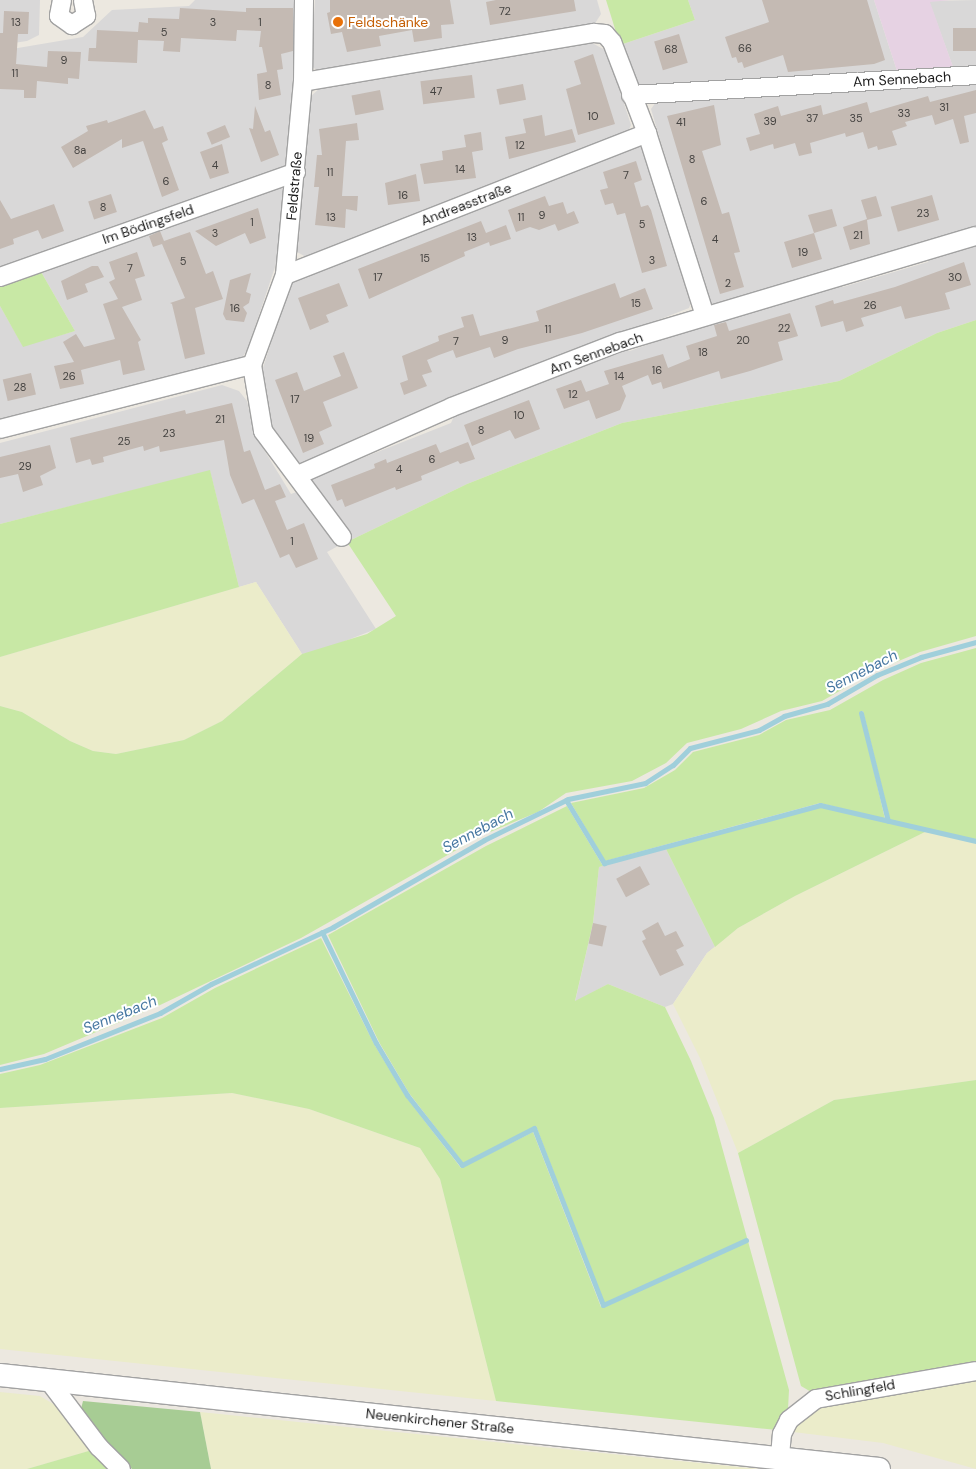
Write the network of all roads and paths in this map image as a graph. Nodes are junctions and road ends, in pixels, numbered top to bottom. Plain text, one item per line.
1 (62, 0) edge
2 (83, 0) edge
3 (304, 0) edge
4 (976, 75) edge
5 (302, 82) junction
6 (631, 95) junction
7 (647, 133) junction
8 (296, 172) junction
9 (976, 236) edge
10 (286, 275) junction
11 (0, 277) edge
12 (704, 316) junction
13 (252, 365) junction
14 (0, 429) edge
15 (298, 475) junction
16 (342, 537) dead end
17 (976, 1372) edge
18 (0, 1375) edge
19 (49, 1381) junction
20 (780, 1456) junction
21 (122, 1469) edge
22 (879, 1469) edge

1 - 2 street
3 - 5 street, Feldstraße
4 - 6 street, Am Sennebach
5 - 6 street
5 - 8 street, Feldstraße
6 - 7 street
7 - 10 street, Andreasstraße
7 - 12 street
8 - 10 street, Feldstraße
8 - 11 street, Im Bödingsfeld
9 - 12 street, Am Sennebach
10 - 13 street, Feldstraße
12 - 15 street, Am Sennebach
13 - 14 street
13 - 15 street
15 - 16 street
17 - 20 street, Schlingfeld
18 - 19 street, Neuenkirchener Straße
19 - 20 street, Neuenkirchener Straße
19 - 21 street
20 - 22 street, Neuenkirchener Straße

